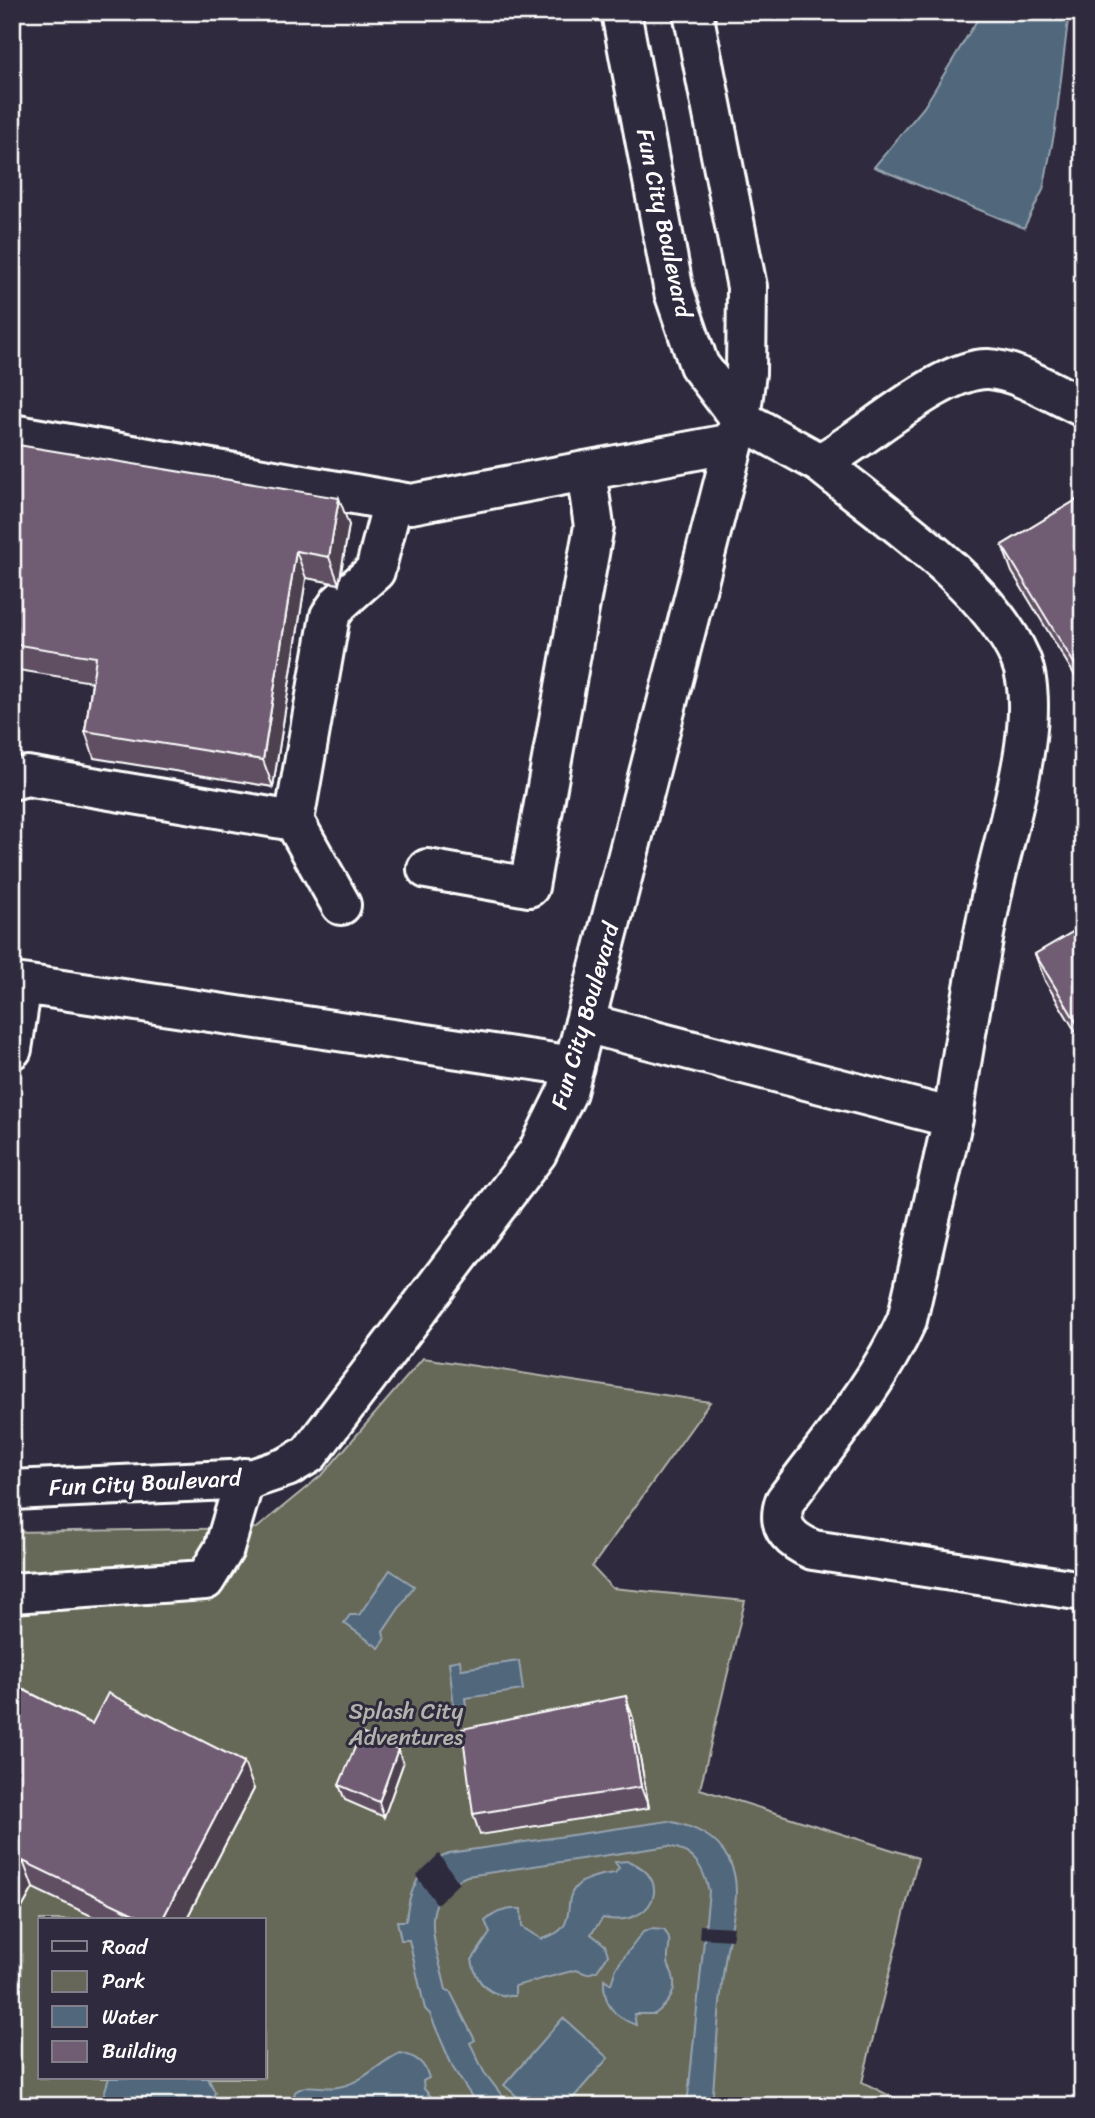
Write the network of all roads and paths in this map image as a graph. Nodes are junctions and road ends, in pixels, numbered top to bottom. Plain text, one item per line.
1 (621, 12) edge
2 (692, 12) edge
3 (1083, 407) edge
4 (737, 431) junction
5 (12, 434) edge
6 (820, 463) junction
7 (586, 471) junction
8 (393, 501) junction
9 (12, 779) edge
10 (295, 821) junction
11 (427, 869) dead end
12 (341, 905) dead end
13 (585, 1023) junction
14 (12, 1049) edge
15 (574, 1066) junction
16 (953, 1118) junction
17 (245, 1478) junction
18 (12, 1490) edge
19 (1083, 1591) edge
20 (12, 1593) edge

1 - 4 street, Fun City Boulevard
2 - 4 street, Fun City Boulevard
3 - 6 street
4 - 6 street
4 - 7 street
4 - 13 street, Fun City Boulevard
5 - 8 street
6 - 16 street
7 - 8 street
7 - 11 street
8 - 10 street
9 - 10 street
10 - 12 street
13 - 15 street, Fun City Boulevard
13 - 16 street
14 - 15 street
15 - 17 street, Fun City Boulevard
16 - 19 street
17 - 18 street, Fun City Boulevard
17 - 20 street

